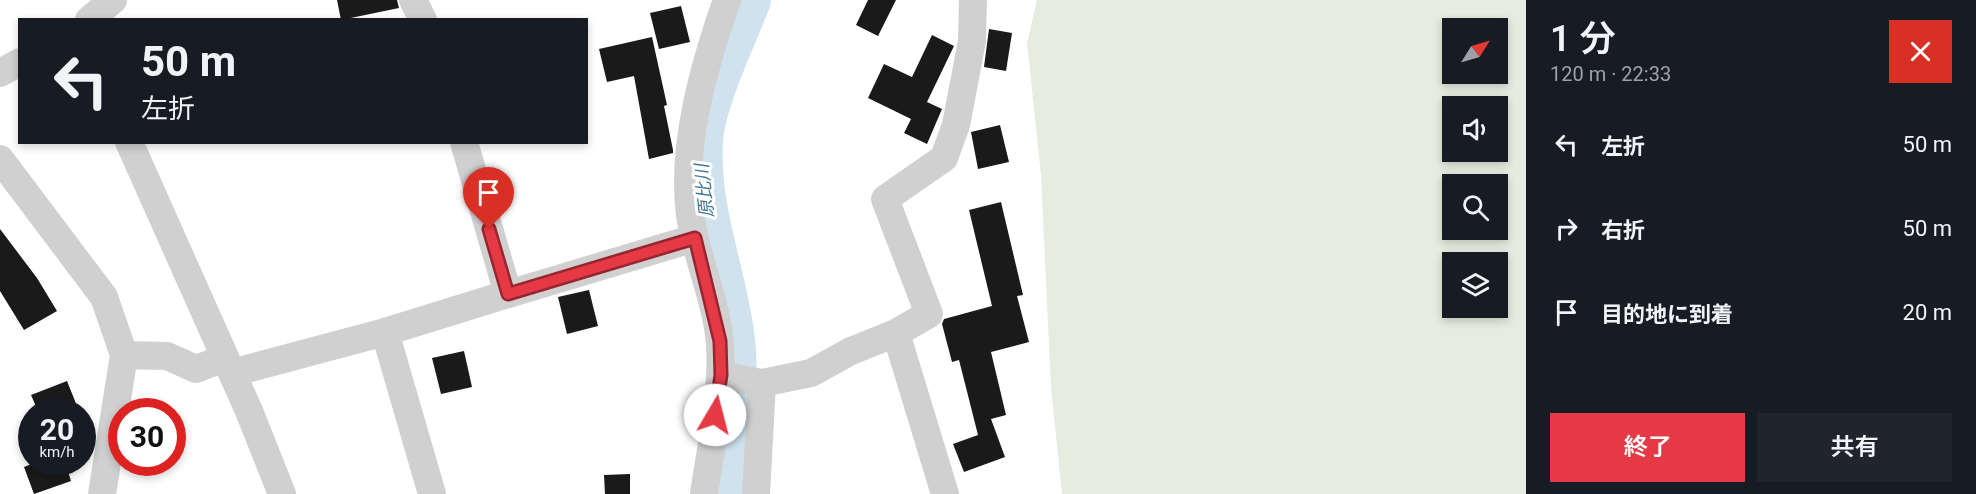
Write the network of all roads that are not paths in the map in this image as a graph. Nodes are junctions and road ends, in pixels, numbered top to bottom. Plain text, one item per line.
1 (113, 0) edge
2 (413, 0) edge
3 (727, 0) edge
4 (973, 0) edge
5 (90, 18) edge
6 (422, 18) edge
7 (18, 63) edge
8 (0, 73) edge
9 (130, 144) edge
10 (465, 144) edge
11 (0, 159) edge
12 (695, 238) junction
13 (508, 294) junction
14 (385, 332) junction
15 (896, 333) junction
16 (124, 355) junction
17 (229, 365) junction
18 (721, 375) junction
19 (762, 383) junction
20 (102, 494) edge
21 (282, 494) edge
22 (432, 494) edge
23 (704, 494) edge
24 (756, 494) edge
25 (945, 494) edge

1 - 5 street
2 - 6 street
3 - 12 street
4 - 15 street
7 - 8 street
9 - 17 street
10 - 13 street
11 - 16 street
12 - 13 street
12 - 18 street
13 - 14 street
14 - 17 street
14 - 22 street
15 - 19 street
15 - 25 street
16 - 17 street
16 - 20 street
17 - 21 street
18 - 19 street
18 - 23 street
19 - 24 street

